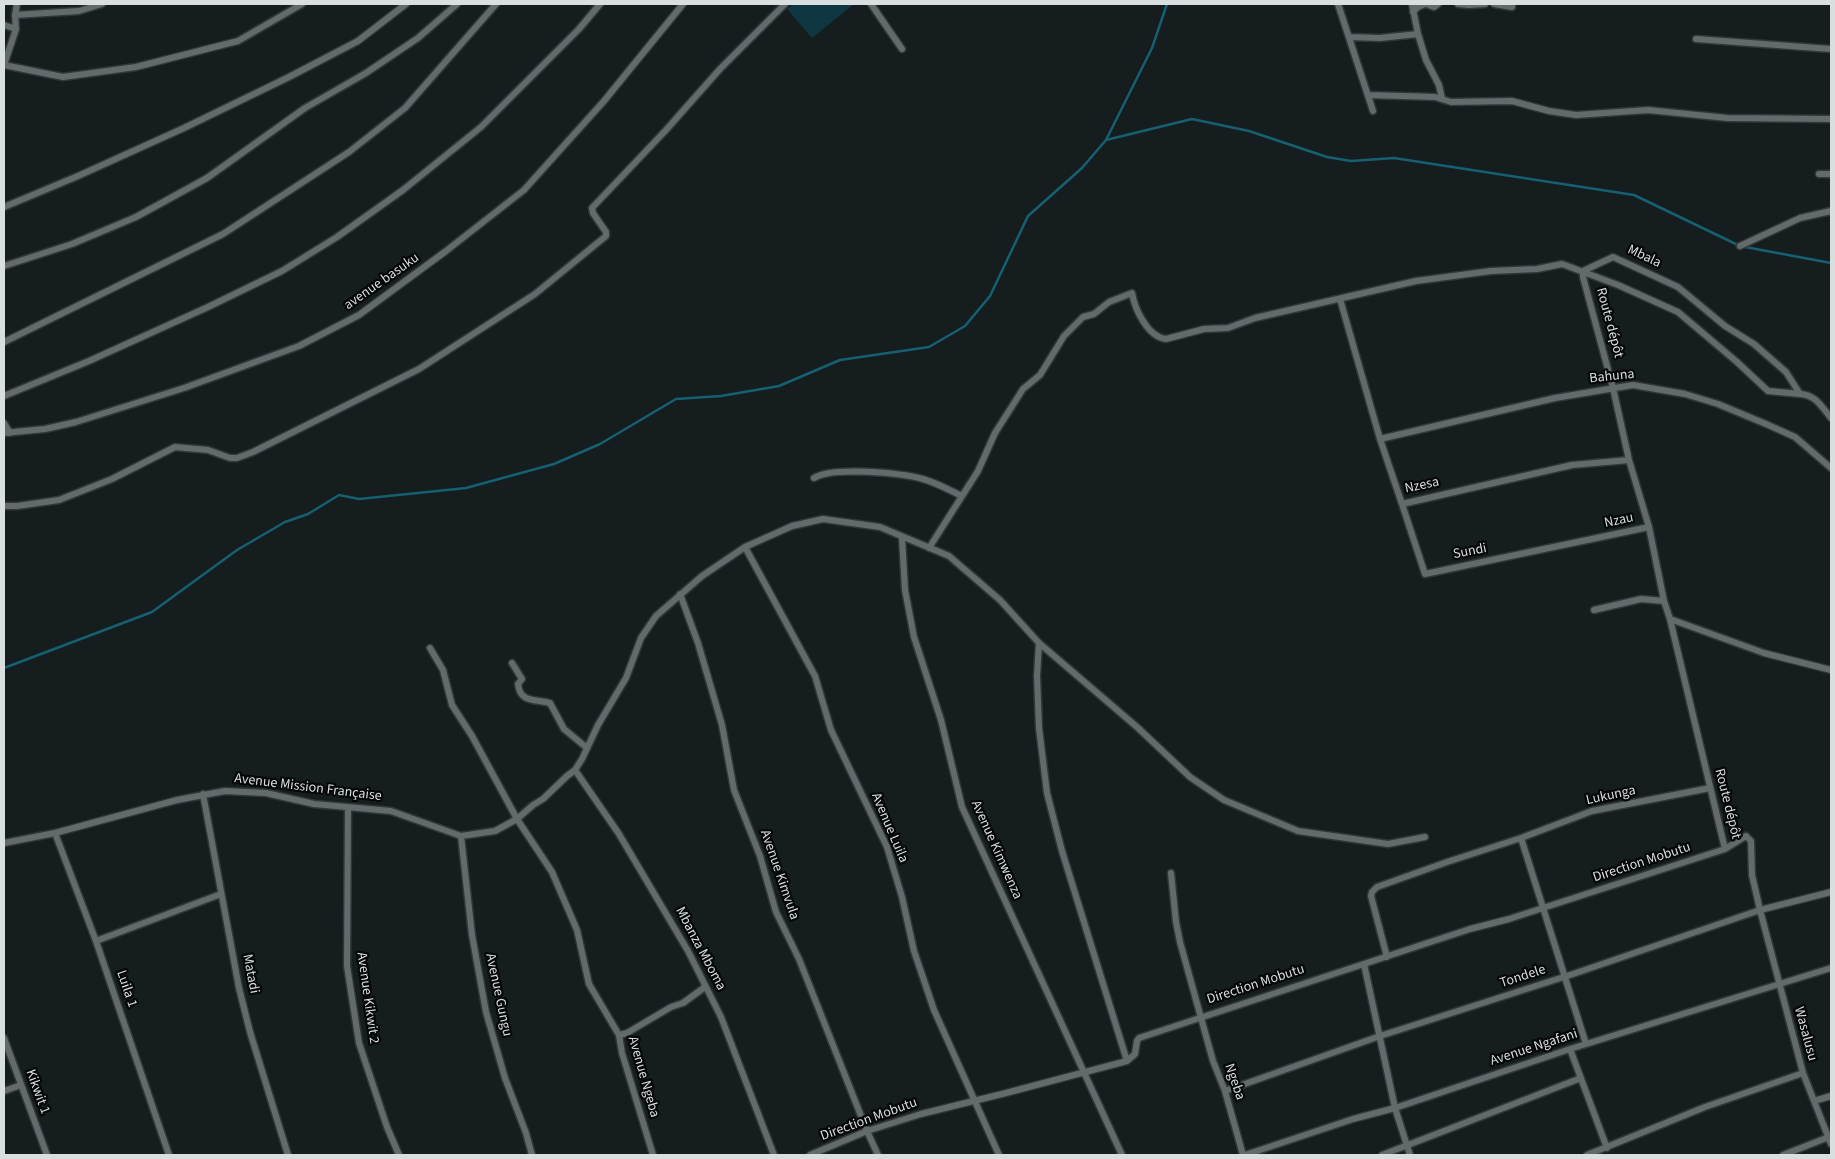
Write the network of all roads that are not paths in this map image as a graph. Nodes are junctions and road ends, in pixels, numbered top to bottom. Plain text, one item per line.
1 (17, 4) edge
2 (102, 4) edge
3 (302, 4) edge
4 (406, 4) edge
5 (457, 4) edge
6 (496, 4) edge
7 (599, 4) edge
8 (683, 4) edge
9 (785, 4) edge
10 (872, 4) edge
11 (1338, 4) edge
12 (1412, 4) edge
13 (1426, 4) edge
14 (1438, 4) edge
15 (1458, 4) edge
16 (1485, 4) edge
17 (1494, 4) edge
18 (1512, 4) edge
19 (1413, 12) junction
20 (16, 14) junction
21 (4, 24) edge
22 (16, 29) junction
23 (1418, 34) junction
24 (1349, 37) junction
25 (1696, 40) dead end
26 (902, 49) dead end
27 (1831, 49) edge
28 (4, 65) edge
29 (1368, 95) junction
30 (1442, 99) junction
31 (1373, 111) dead end
32 (1831, 119) edge
33 (1818, 174) dead end
34 (1831, 174) edge
35 (4, 207) edge
36 (1831, 211) edge
37 (1740, 246) dead end
38 (4, 266) edge
39 (1583, 271) junction
40 (1340, 300) junction
41 (4, 342) edge
42 (1613, 388) junction
43 (1800, 394) junction
44 (4, 396) edge
45 (1831, 418) edge
46 (4, 423) edge
47 (7, 433) edge
48 (1380, 439) junction
49 (1629, 460) junction
50 (1831, 468) edge
51 (814, 478) dead end
52 (962, 496) junction
53 (1402, 504) junction
54 (4, 506) edge
55 (1649, 527) junction
56 (902, 538) junction
57 (745, 547) junction
58 (929, 548) junction
59 (1520, 555) joint
60 (680, 594) junction
61 (1664, 601) junction
62 (1594, 610) dead end
63 (1670, 619) junction
64 (1038, 644) junction
65 (430, 648) dead end
66 (512, 663) dead end
67 (1831, 670) edge
68 (586, 748) junction
69 (575, 770) junction
70 (1710, 788) junction
71 (203, 794) junction
72 (348, 808) junction
73 (517, 819) junction
74 (56, 833) junction
75 (462, 836) junction
76 (1424, 837) dead end
77 (1521, 838) junction
78 (4, 843) edge
79 (1725, 849) junction
80 (1171, 873) dead end
81 (1831, 892) edge
82 (221, 894) junction
83 (1543, 908) junction
84 (1760, 910) junction
85 (96, 941) junction
86 (1387, 957) junction
87 (1364, 964) junction
88 (1831, 968) edge
89 (1564, 976) junction
90 (1779, 985) junction
91 (705, 987) junction
92 (1200, 1017) junction
93 (619, 1036) junction
94 (1380, 1036) junction
95 (4, 1038) edge
96 (1586, 1044) junction
97 (1570, 1048) junction
98 (1127, 1060) junction
99 (1083, 1072) junction
100 (1803, 1073) junction
101 (1581, 1078) junction
102 (21, 1085) junction
103 (4, 1091) edge
104 (1224, 1091) junction
105 (1831, 1096) edge
106 (975, 1100) junction
107 (1814, 1101) junction
108 (1396, 1108) junction
109 (867, 1131) junction
110 (1830, 1140) edge
111 (1406, 1146) junction
112 (1607, 1148) junction
113 (46, 1155) edge
114 (170, 1155) edge
115 (288, 1155) edge
116 (399, 1155) edge
117 (532, 1155) edge
118 (653, 1155) edge
119 (774, 1155) edge
120 (810, 1155) edge
121 (878, 1155) edge
122 (999, 1155) edge
123 (1122, 1155) edge
124 (1244, 1155) edge
125 (1382, 1155) edge
126 (1410, 1155) edge
127 (1587, 1155) edge
128 (1783, 1155) edge

1 - 20 street
2 - 20 street
3 - 28 street
4 - 35 street
5 - 38 street
6 - 41 street
7 - 44 street
8 - 47 street, avenue basuku
9 - 54 street
10 - 26 street
11 - 24 street
12 - 19 street
13 - 14 street
13 - 19 street
15 - 16 street
17 - 18 street
19 - 23 street
20 - 22 street
21 - 22 street
22 - 28 street
23 - 24 street
23 - 30 street
24 - 29 street
25 - 27 street
29 - 30 street
29 - 31 street
30 - 32 street
33 - 34 street
36 - 37 street
39 - 40 street
39 - 42 street, Route dépôt
39 - 43 street
39 - 43 street, Mbala
40 - 48 street, Nzesa
40 - 52 street
42 - 48 street, Bahuna
42 - 49 street, Route dépôt
42 - 50 street, Bahuna
43 - 45 street, Mbala
46 - 47 street
48 - 53 street, Nzesa
49 - 53 street, Nzesa
49 - 55 street, Route dépôt
51 - 52 street
52 - 58 street
53 - 59 street, Sundi
55 - 59 street, Nzau
55 - 61 street, Nzau
56 - 57 street
56 - 58 street
56 - 99 street, Avenue Kimwenza
57 - 60 street
57 - 106 street, Avenue Luila
58 - 64 street
60 - 68 street
60 - 109 street, Avenue Kimvula
61 - 62 street
61 - 63 street, Nzau
63 - 67 street
63 - 70 street, Route dépôt
64 - 76 street
64 - 98 street
65 - 73 street, Avenue Ngeba
66 - 68 street
68 - 69 street
69 - 73 street, Avenue Mission Française
69 - 91 street, Mbanza Mboma
70 - 77 street, Lukunga
70 - 79 street, Route dépôt
71 - 72 street, Avenue Mission Française
71 - 74 street, Avenue Mission Française
71 - 82 street, Matadi
72 - 75 street, Avenue Mission Française
72 - 116 street, Avenue Kikwit 2
73 - 75 street, Avenue Mission Française
73 - 93 street, Avenue Ngeba
74 - 78 street, Avenue Mission Française
74 - 85 street, Luila 1
75 - 117 street, Avenue Gungu
77 - 83 street
77 - 86 street, Lukunga
79 - 83 street, Direction Mobutu
79 - 84 street, Route dépôt
80 - 92 street, Ngeba
81 - 84 street, Tondele
82 - 85 street
82 - 115 street, Matadi
83 - 86 street, Direction Mobutu
83 - 89 street
84 - 89 street, Tondele
84 - 90 street, Route dépôt
85 - 114 street, Luila 1
86 - 87 street, Direction Mobutu
87 - 92 street, Direction Mobutu
87 - 94 street
88 - 90 street, Avenue Ngafani
89 - 94 street, Tondele
89 - 96 street
90 - 96 street, Avenue Ngafani
90 - 100 street, Wasalusu
91 - 93 street
91 - 119 street, Mbanza Mboma
92 - 98 street, Direction Mobutu
92 - 104 street, Ngeba
93 - 118 street, Avenue Ngeba
94 - 104 street, Tondele
94 - 108 street
95 - 102 street, Kikwit 1
96 - 97 street, Avenue Ngafani
97 - 101 street
97 - 108 street, Avenue Ngafani
98 - 99 street, Direction Mobutu
99 - 106 street, Direction Mobutu
99 - 123 street, Avenue Kimwenza
100 - 107 street, Wasalusu
100 - 112 street
101 - 111 street
101 - 112 street
102 - 103 street
102 - 113 street, Kikwit 1
104 - 124 street, Ngeba
105 - 107 street
106 - 109 street, Direction Mobutu
106 - 122 street, Avenue Luila
107 - 110 street, Wasalusu
108 - 111 street
108 - 124 street, Avenue Ngafani
109 - 120 street, Direction Mobutu
109 - 121 street, Avenue Kimvula
110 - 128 street
111 - 125 street
111 - 126 street
112 - 127 street

